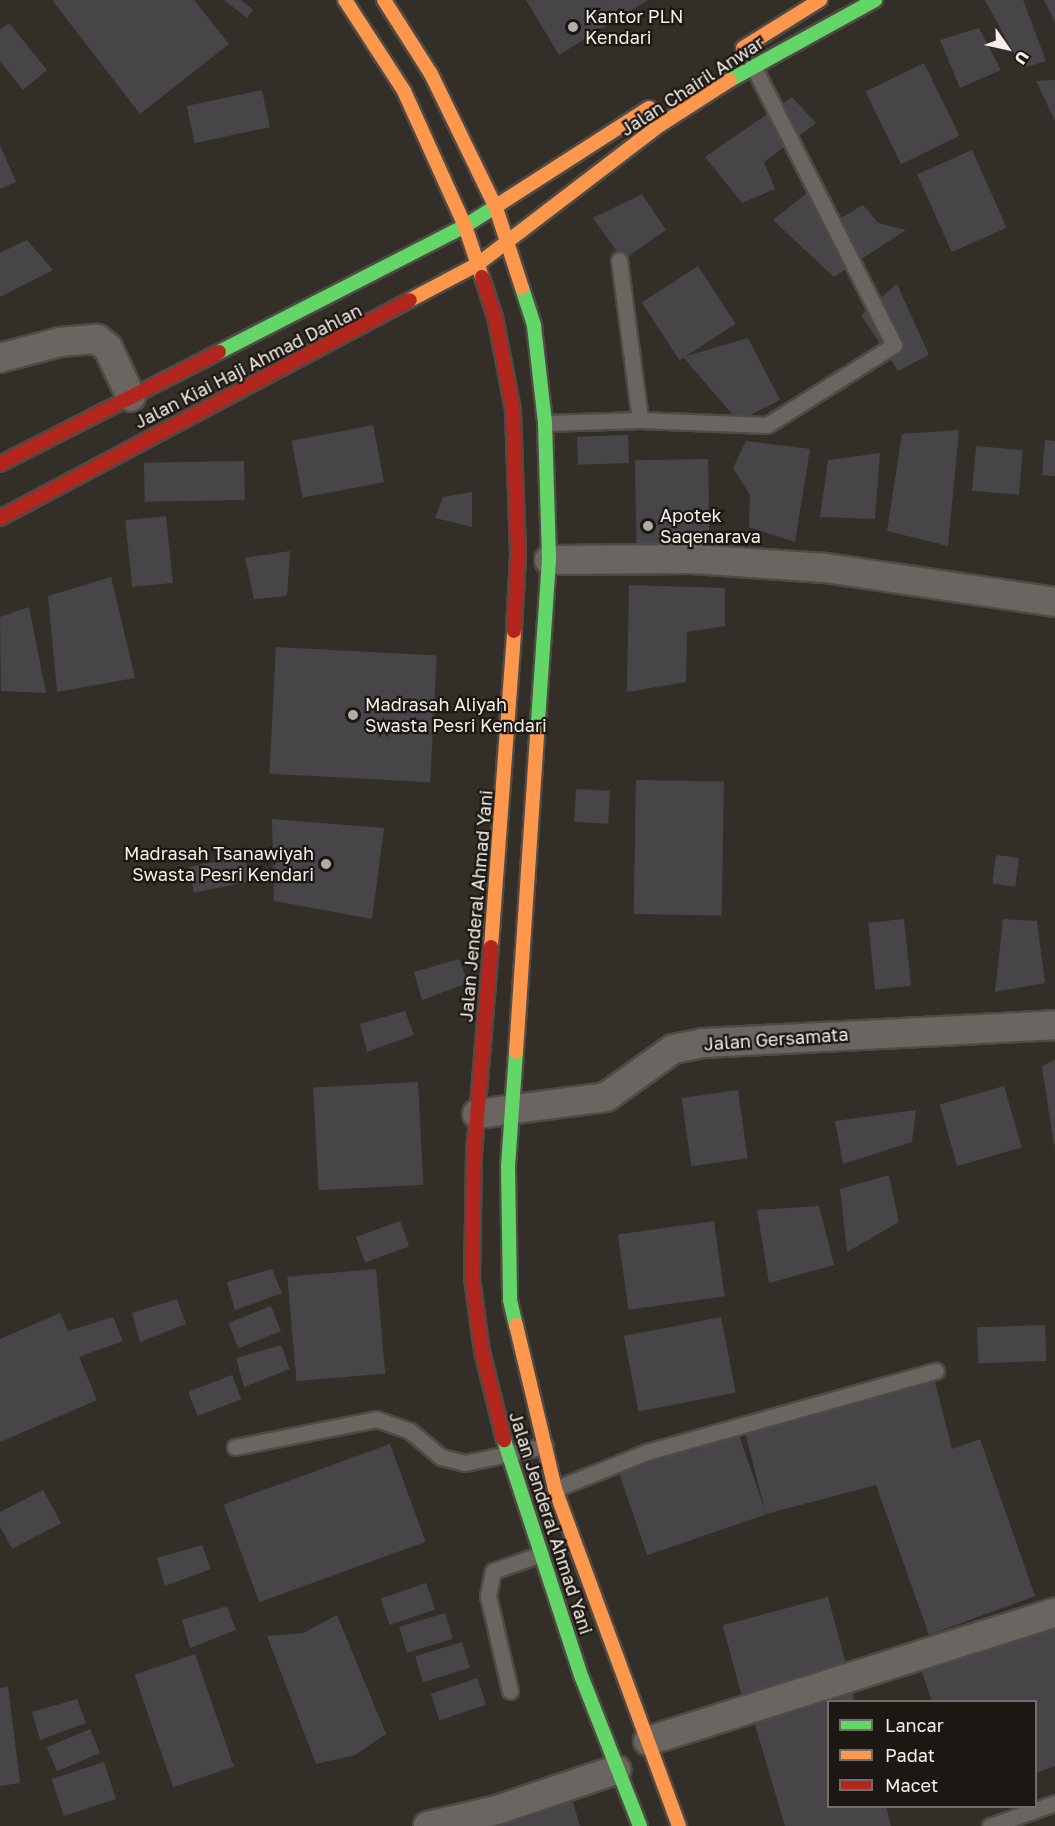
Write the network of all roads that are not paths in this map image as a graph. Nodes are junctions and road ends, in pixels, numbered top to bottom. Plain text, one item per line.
1 (345, 0) edge
2 (384, 0) edge
3 (820, 0) edge
4 (875, 0) edge
5 (854, 5) edge
6 (730, 57) dead end
7 (753, 66) junction
8 (659, 102) dead end
9 (496, 208) junction
10 (465, 226) junction
11 (510, 240) junction
12 (619, 260) dead end
13 (478, 264) junction
14 (0, 358) edge
15 (132, 397) junction
16 (640, 420) junction
17 (545, 423) junction
18 (0, 465) edge
19 (0, 518) edge
20 (549, 560) junction
21 (1055, 602) edge
22 (1055, 1025) edge
23 (514, 1113) junction
24 (477, 1114) junction
25 (936, 1371) dead end
26 (545, 1446) junction
27 (235, 1447) dead end
28 (508, 1458) junction
29 (555, 1489) junction
30 (541, 1554) junction
31 (1055, 1613) edge
32 (510, 1691) dead end
33 (648, 1741) junction
34 (616, 1770) junction
35 (1055, 1803) edge
36 (429, 1826) edge
37 (640, 1826) edge
38 (679, 1826) edge
39 (990, 1826) edge

1 - 10 main road, Jalan Jenderal Ahmad Yani
2 - 9 main road, Jalan Jenderal Ahmad Yani
3 - 6 main road, Jalan Chairil Anwar
4 - 5 main road, Jalan Chairil Anwar
5 - 7 main road, Jalan Chairil Anwar
7 - 11 main road, Jalan Chairil Anwar
7 - 16 lane
8 - 9 main road, Jalan Chairil Anwar
9 - 10 main road, Jalan Kiai Haji Ahmad Dahlan
9 - 11 main road, Jalan Jenderal Ahmad Yani
10 - 13 main road, Jalan Jenderal Ahmad Yani
10 - 15 main road, Jalan Kiai Haji Ahmad Dahlan
11 - 13 main road, Jalan Kiai Haji Ahmad Dahlan
11 - 17 main road, Jalan Jenderal Ahmad Yani
12 - 16 lane
13 - 19 main road, Jalan Kiai Haji Ahmad Dahlan
13 - 24 main road, Jalan Jenderal Ahmad Yani
14 - 15 street
15 - 18 main road, Jalan Kiai Haji Ahmad Dahlan
16 - 17 lane
17 - 20 main road, Jalan Jenderal Ahmad Yani
20 - 21 street
20 - 23 main road, Jalan Jenderal Ahmad Yani
22 - 23 street, Jalan Gersamata
23 - 24 street, Jalan Gersamata
23 - 26 main road, Jalan Jenderal Ahmad Yani
24 - 28 main road, Jalan Jenderal Ahmad Yani
25 - 29 lane
26 - 28 lane
26 - 29 main road, Jalan Jenderal Ahmad Yani
27 - 28 lane
28 - 30 main road, Jalan Jenderal Ahmad Yani
29 - 33 main road, Jalan Jenderal Ahmad Yani
30 - 32 lane
30 - 34 main road, Jalan Jenderal Ahmad Yani
31 - 33 street
33 - 38 main road, Jalan Jenderal Ahmad Yani
34 - 36 street
34 - 37 main road, Jalan Jenderal Ahmad Yani
35 - 39 lane

